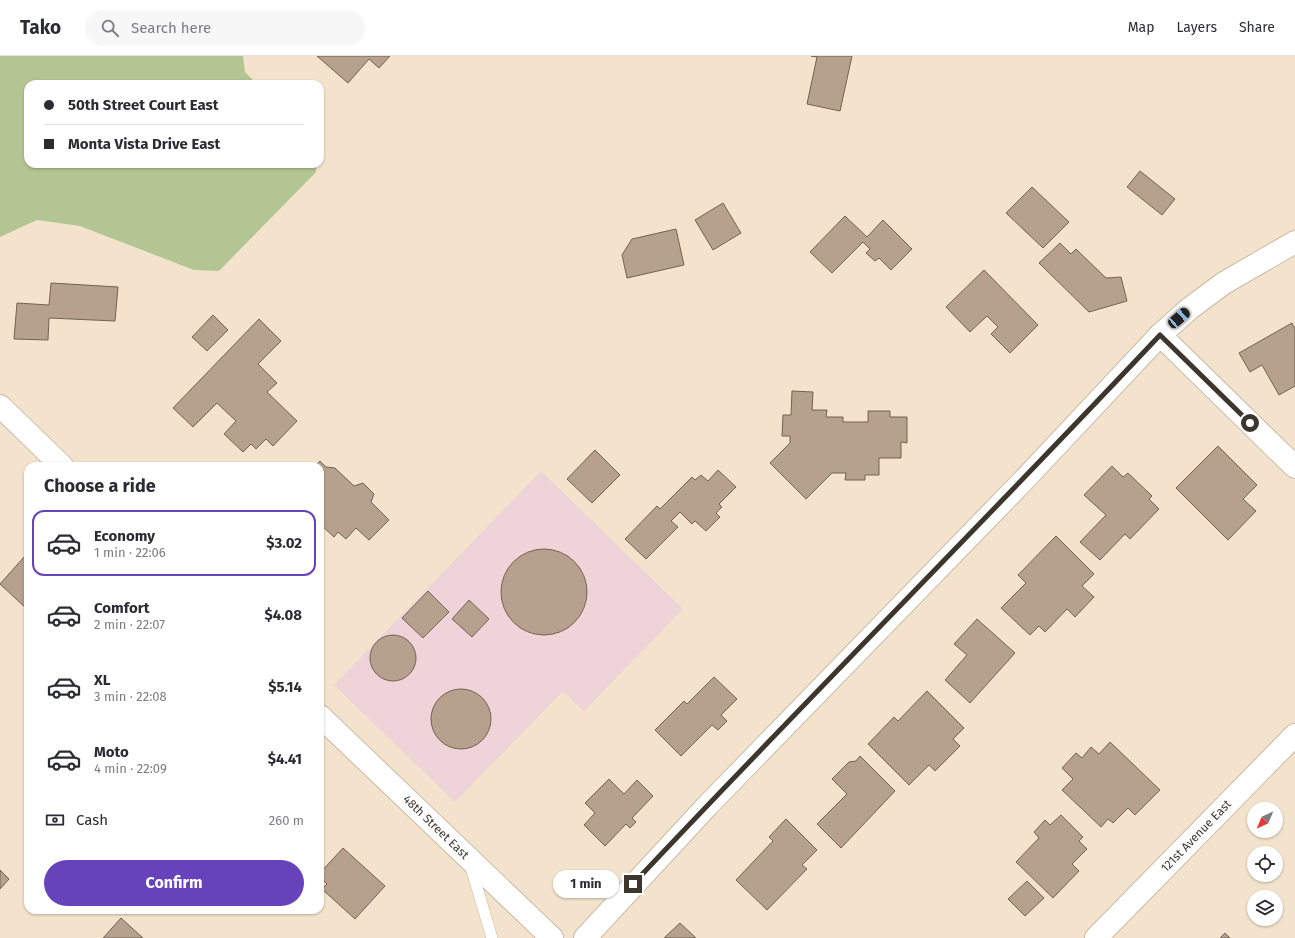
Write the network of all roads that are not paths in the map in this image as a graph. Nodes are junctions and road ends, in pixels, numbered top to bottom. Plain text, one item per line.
1 (1295, 242) edge
2 (1160, 335) junction
3 (0, 406) edge
4 (58, 462) edge
5 (1295, 467) edge
6 (324, 720) edge
7 (1295, 734) edge
8 (468, 858) junction
9 (492, 938) edge
10 (552, 938) edge
11 (585, 938) edge
12 (1096, 938) edge

1 - 2 street
2 - 5 street
2 - 11 street
3 - 4 street
6 - 8 street, 48th Street East
7 - 12 street, 121st Avenue East
8 - 9 lane
8 - 10 street, 48th Street East

